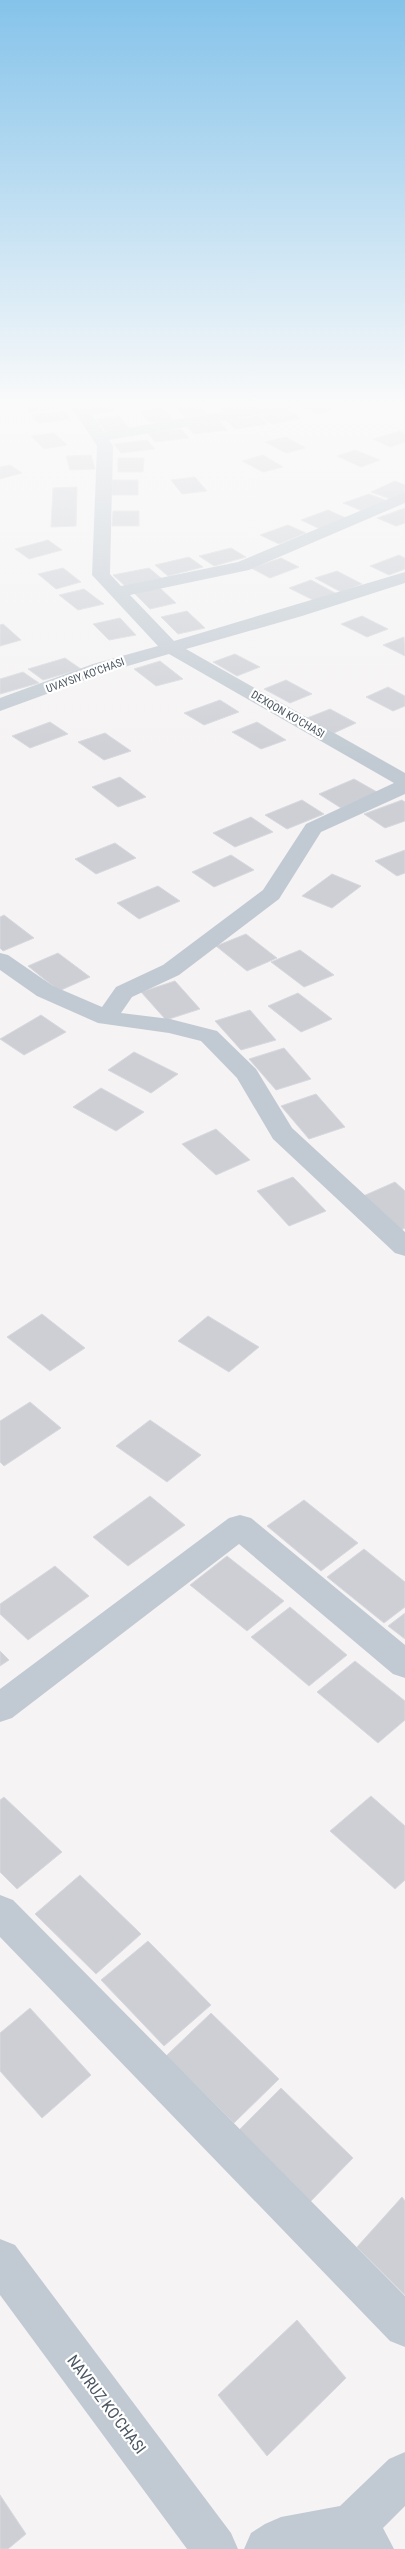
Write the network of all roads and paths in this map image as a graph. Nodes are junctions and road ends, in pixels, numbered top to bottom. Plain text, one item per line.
1 (103, 524) edge
2 (342, 524) edge
3 (405, 577) edge
4 (117, 592) junction
5 (171, 648) junction
6 (0, 705) edge
7 (405, 782) edge
8 (0, 960) edge
9 (106, 1018) junction
10 (405, 1247) edge
11 (405, 1664) edge
12 (0, 1708) edge
13 (0, 1912) edge
14 (0, 2260) edge
15 (405, 2326) edge
16 (405, 2475) edge
17 (361, 2538) edge
18 (215, 2549) edge
19 (267, 2549) edge

1 - 4 street, DEXQON KO'CHASI
2 - 4 street
3 - 5 street, UVAYSIY KO'CHASI
4 - 5 street, DEXQON KO'CHASI
5 - 6 street, UVAYSIY KO'CHASI
5 - 7 street, DEXQON KO'CHASI
7 - 9 street
8 - 9 street
9 - 10 street
11 - 12 street
13 - 15 street
14 - 18 street, NAVRUZ KO'CHASI
16 - 17 street
17 - 19 street

